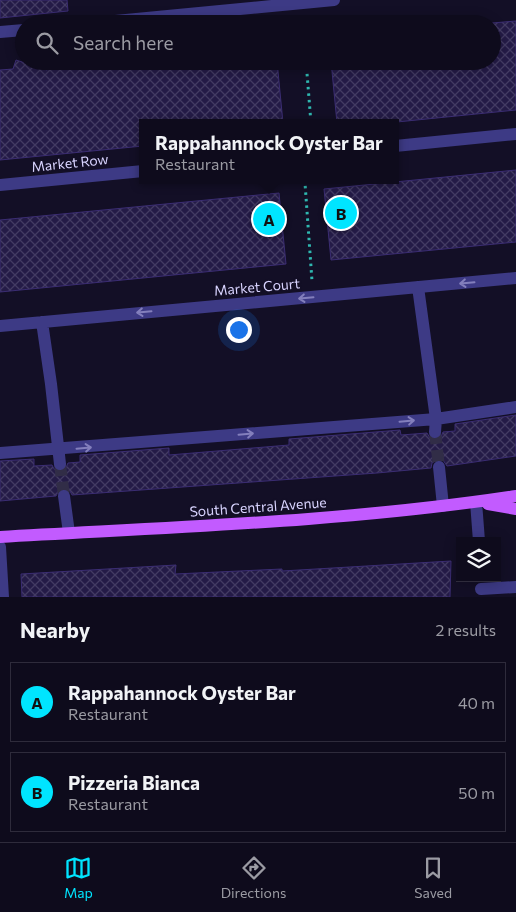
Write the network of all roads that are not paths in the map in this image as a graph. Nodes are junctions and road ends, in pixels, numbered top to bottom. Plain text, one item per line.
1 (334, 0) edge
2 (300, 1) edge
3 (169, 15) edge
4 (15, 31) edge
5 (0, 32) edge
6 (516, 134) edge
7 (399, 146) edge
8 (139, 171) edge
9 (0, 185) edge
10 (516, 278) edge
11 (418, 287) junction
12 (42, 322) junction
13 (0, 326) edge
14 (516, 407) edge
15 (436, 419) junction
16 (435, 432) tunnel mouth
17 (58, 450) junction
18 (0, 453) edge
19 (60, 464) tunnel mouth
20 (439, 467) tunnel mouth
21 (64, 496) tunnel mouth
22 (516, 496) edge
23 (476, 502) junction
24 (443, 506) junction
25 (516, 509) edge
26 (69, 533) junction
27 (0, 537) edge
28 (478, 537) edge
29 (0, 547) edge
30 (516, 587) edge
31 (481, 588) edge
32 (3, 597) edge

1 - 2 lane
2 - 3 lane
4 - 5 lane
6 - 7 lane
8 - 9 lane, Market Row
10 -> 11 lane, Market Court
11 -> 12 lane, Market Court
11 - 15 lane
12 - 13 lane, Market Court
12 - 17 lane
14 - 15 lane
15 - 16 lane
17 -> 15 lane
17 - 18 lane
17 - 19 lane
20 - 24 lane
21 - 26 lane
22 - 23 main road, South Central Avenue
23 - 24 main road, South Central Avenue
23 - 25 main road
23 - 28 lane
24 - 26 main road, South Central Avenue
26 - 27 main road, South Central Avenue
29 - 32 lane
30 - 31 lane

